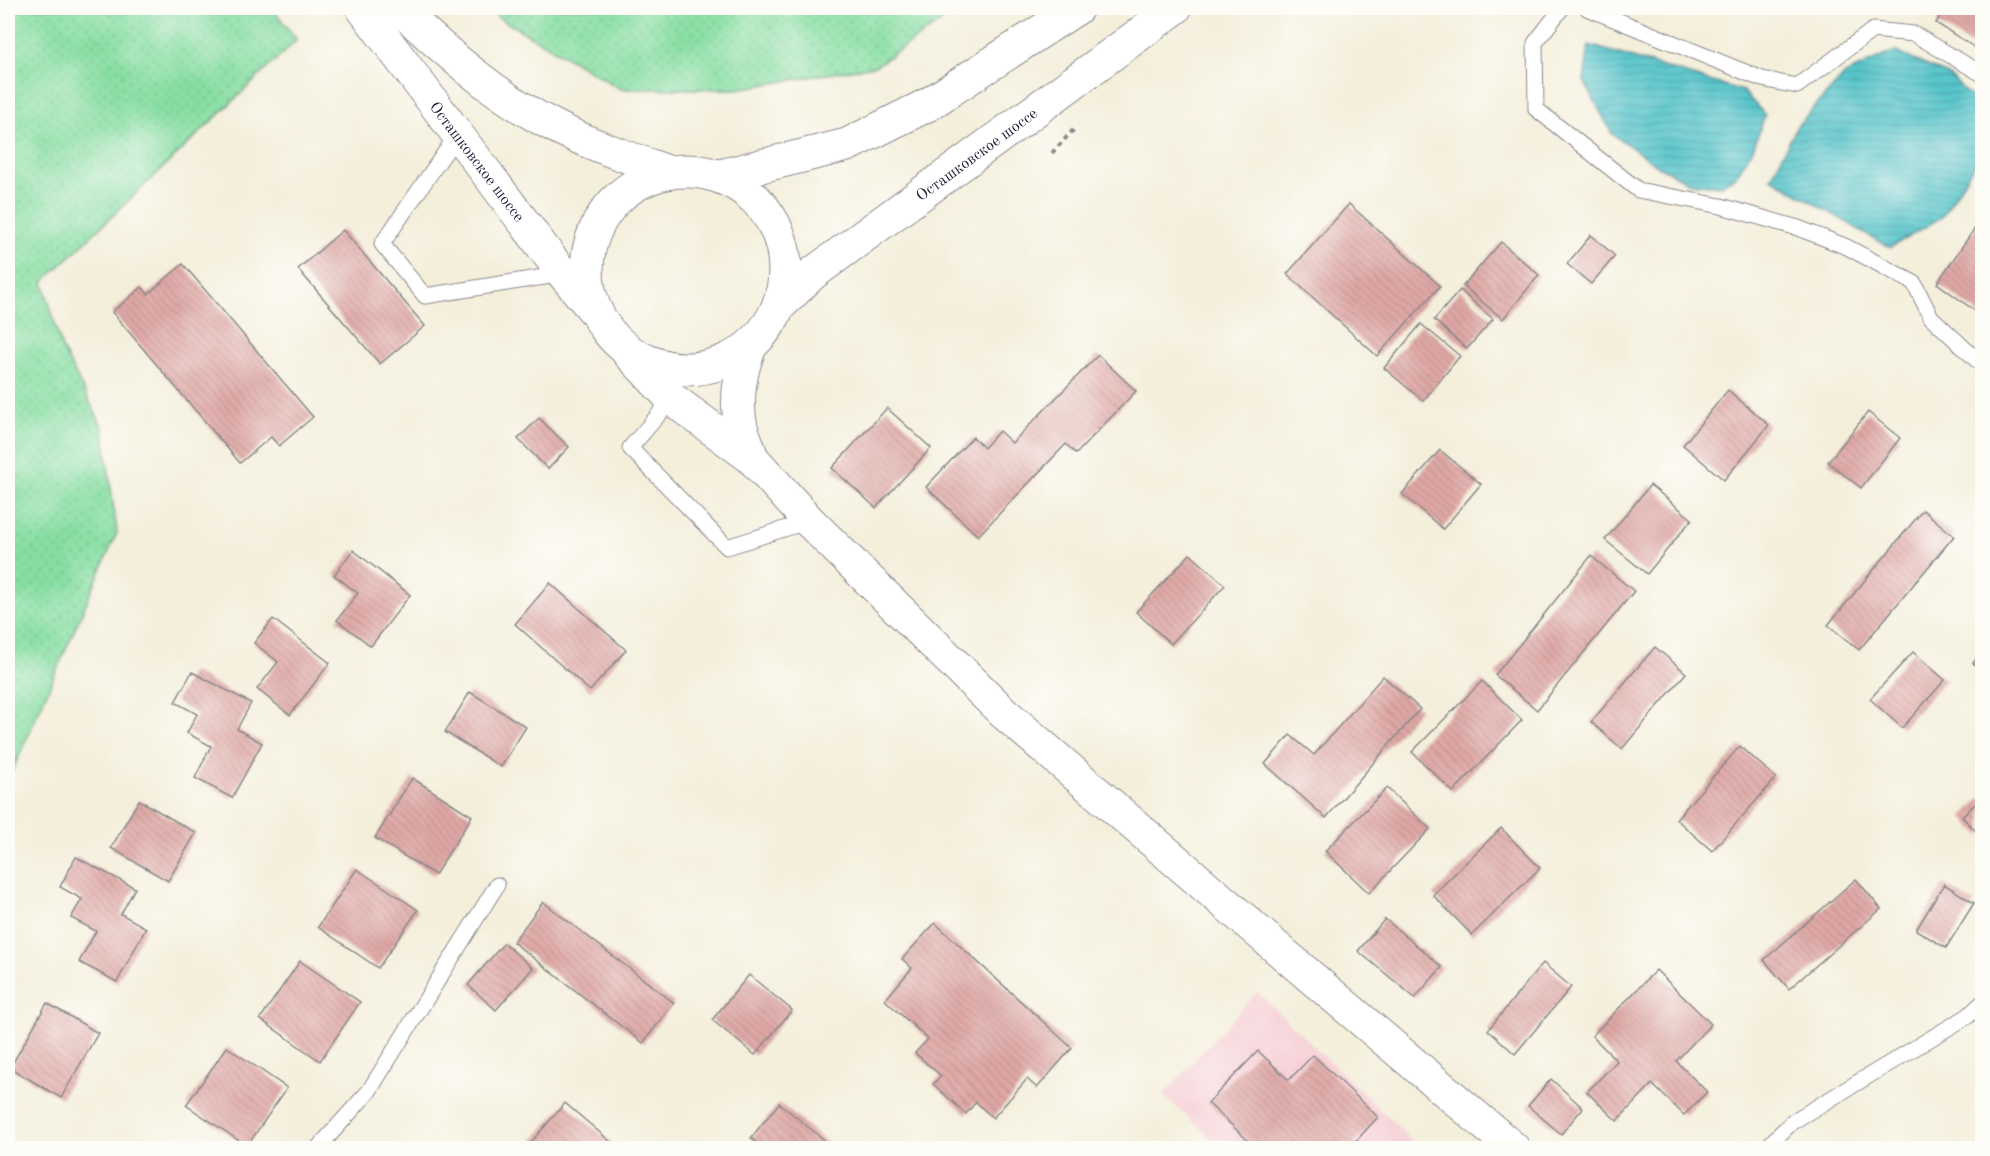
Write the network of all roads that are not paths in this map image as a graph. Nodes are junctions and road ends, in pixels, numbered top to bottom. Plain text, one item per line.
1 (362, 8) edge
2 (399, 8) edge
3 (1077, 8) edge
4 (1175, 8) edge
5 (1562, 8) edge
6 (1587, 8) edge
7 (1983, 74) edge
8 (457, 135) junction
9 (669, 172) junction
10 (720, 176) junction
11 (562, 274) junction
12 (780, 305) junction
13 (596, 312) junction
14 (750, 347) junction
15 (628, 352) junction
16 (1983, 365) edge
17 (672, 399) junction
18 (752, 458) junction
19 (809, 521) junction
20 (497, 885) dead end
21 (1983, 1003) edge
22 (318, 1149) edge
23 (1513, 1149) edge
24 (1766, 1149) edge

1 - 8 street, Осташковское шоссе
2 - 9 street, Осташковское шоссе
3 - 10 street, Осташковское шоссе
4 - 12 street, Осташковское шоссе
5 - 16 lane
6 - 7 lane
8 - 11 street, Осташковское шоссе
8 - 11 lane
9 - 10 street, Осташковское шоссе
9 - 13 street, Осташковское шоссе
10 - 12 street, Осташковское шоссе
11 - 13 street, Осташковское шоссе
12 - 14 street, Осташковское шоссе
13 - 15 street, Осташковское шоссе
14 - 15 street, Осташковское шоссе
14 - 18 street
15 - 17 street
17 - 18 street
17 - 19 lane
18 - 19 street
19 - 23 street
20 - 22 lane
21 - 24 lane

